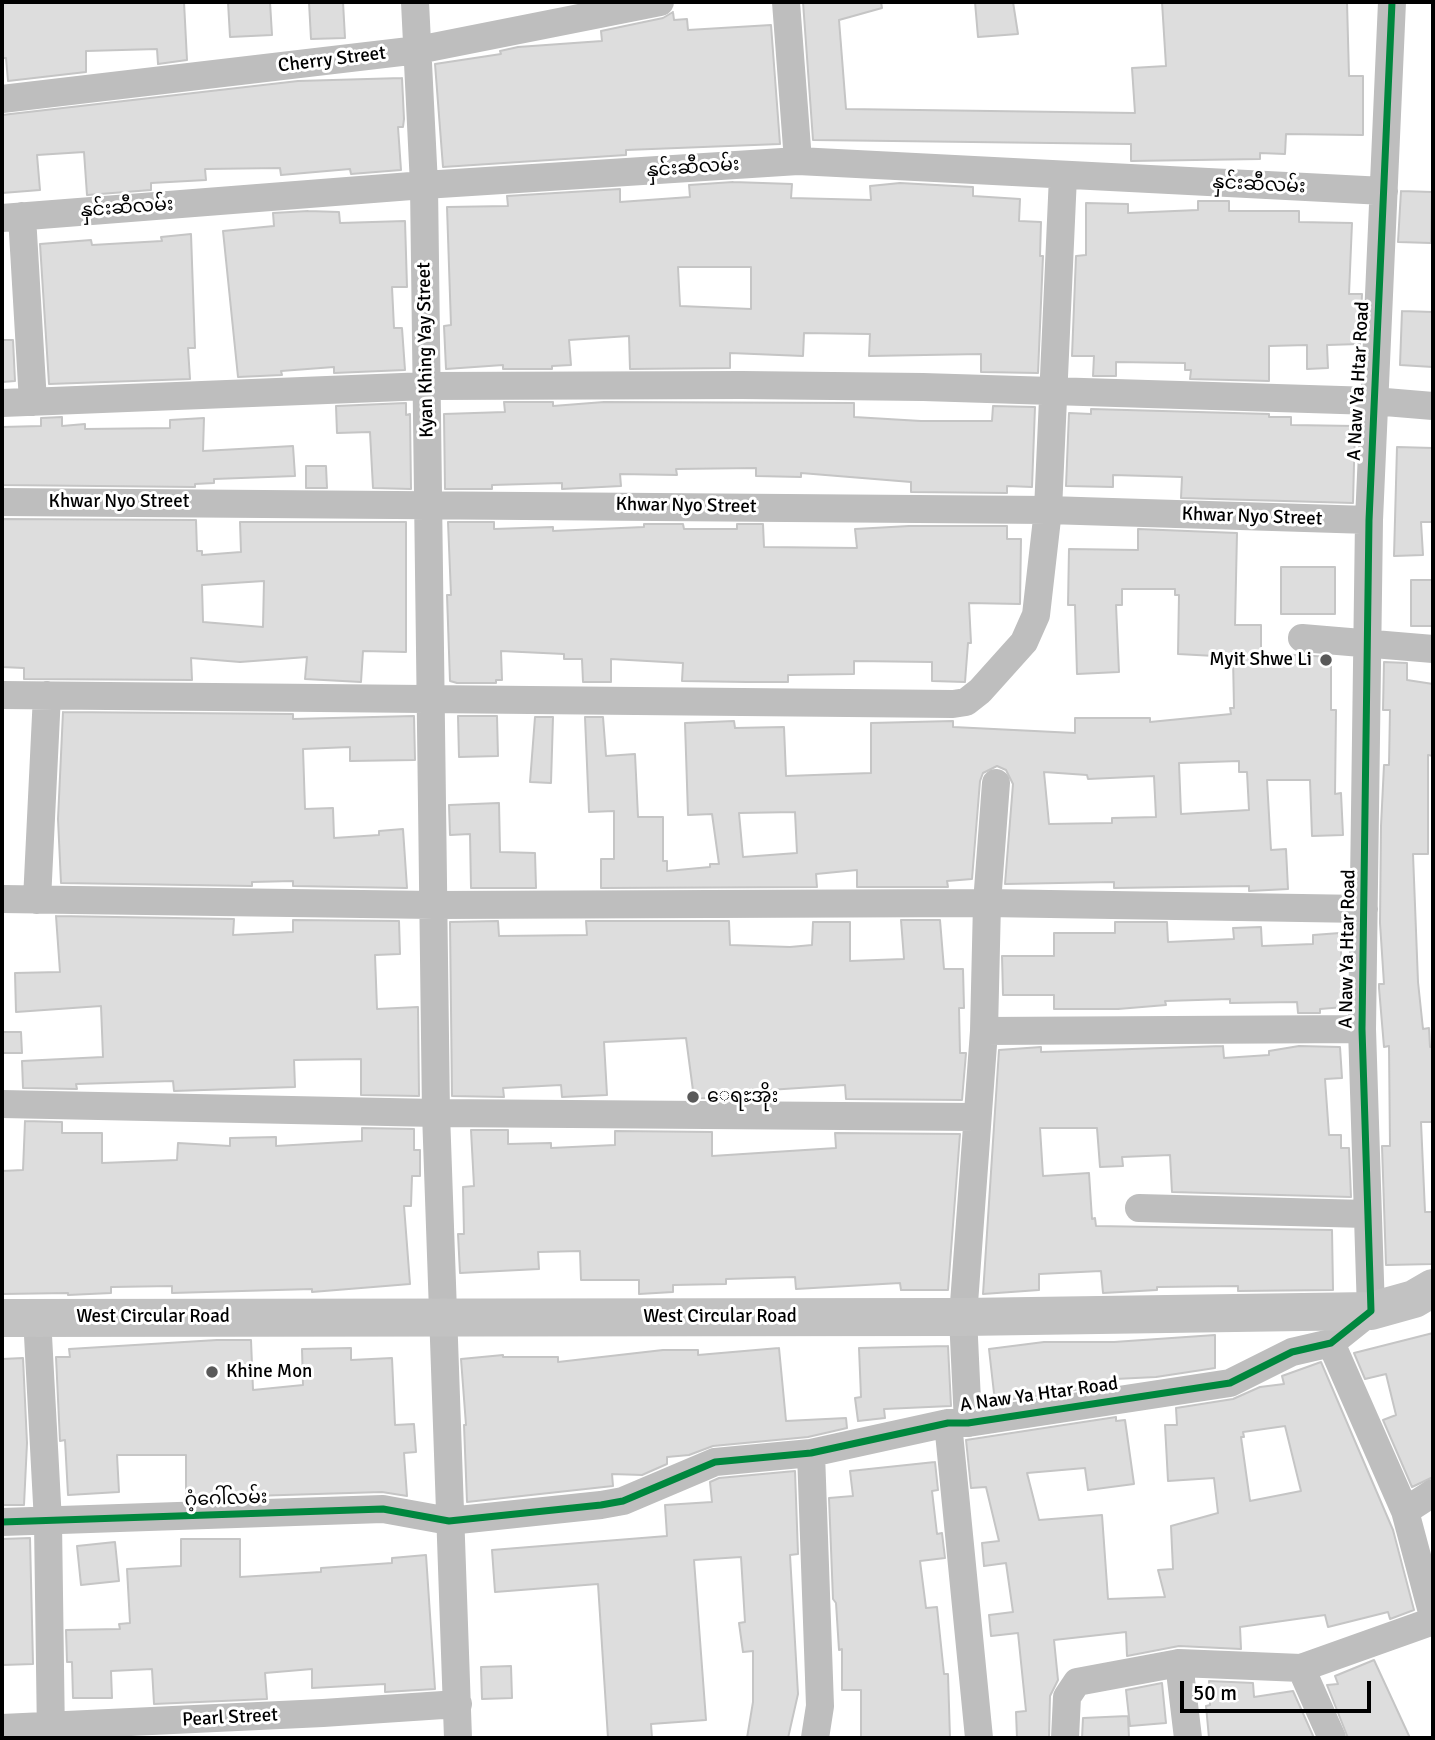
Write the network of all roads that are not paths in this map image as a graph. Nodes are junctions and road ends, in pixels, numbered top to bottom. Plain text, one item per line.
1 (415, 2) edge
2 (660, 2) edge
3 (786, 2) edge
4 (1392, 2) edge
5 (418, 50) junction
6 (2, 99) edge
7 (798, 162) junction
8 (1063, 176) junction
9 (424, 185) junction
10 (1384, 191) junction
11 (12, 217) edge
12 (427, 386) junction
13 (1052, 392) junction
14 (1373, 401) junction
15 (33, 402) junction
16 (2, 403) edge
17 (1433, 406) edge
18 (2, 502) edge
19 (428, 503) junction
20 (1048, 510) junction
21 (1369, 520) junction
22 (1302, 638) dead end
23 (1368, 644) junction
24 (1433, 649) edge
25 (2, 695) edge
26 (47, 695) junction
27 (428, 699) junction
28 (996, 783) dead end
29 (2, 899) edge
30 (37, 900) junction
31 (987, 903) junction
32 (434, 905) junction
33 (1364, 909) junction
34 (1362, 1029) junction
35 (984, 1031) junction
36 (2, 1104) edge
37 (436, 1113) junction
38 (976, 1117) junction
39 (1139, 1208) dead end
40 (1366, 1214) junction
41 (1433, 1288) edge
42 (1371, 1311) junction
43 (19, 1317) edge
44 (442, 1317) junction
45 (963, 1317) junction
46 (1331, 1343) junction
47 (958, 1423) junction
48 (811, 1453) junction
49 (1433, 1493) edge
50 (1405, 1511) junction
51 (449, 1521) junction
52 (2, 1522) edge
53 (48, 1522) junction
54 (1433, 1618) edge
55 (1179, 1663) junction
56 (1301, 1668) junction
57 (458, 1704) junction
58 (2, 1728) edge
59 (51, 1733) edge
60 (458, 1738) edge
61 (815, 1738) edge
62 (979, 1738) edge
63 (1065, 1738) edge
64 (1188, 1738) edge
65 (1332, 1738) edge

1 - 5 street, Kyan Khing Yay Street
2 - 5 street, Cherry Street
3 - 7 street
4 - 10 street, A Naw Ya Htar Road
5 - 6 street, Cherry Street
5 - 9 street, Kyan Khing Yay Street
7 - 8 street, နှင်းဆီလမ်း
7 - 9 street, နှင်းဆီလမ်း
8 - 10 street, နှင်းဆီလမ်း
8 - 13 street
9 - 11 street, နှင်းဆီလမ်း
9 - 12 street, Kyan Khing Yay Street
10 - 14 street, A Naw Ya Htar Road
11 - 15 street
12 - 13 street
12 - 15 street
12 - 19 street, Kyan Khing Yay Street
13 - 14 street
13 - 20 street
14 - 17 street
14 - 21 street, A Naw Ya Htar Road
15 - 16 street
18 - 19 street, Khwar Nyo Street
19 - 20 street, Khwar Nyo Street
19 - 27 street, Kyan Khing Yay Street
20 - 21 street, Khwar Nyo Street
20 - 27 street
21 - 23 street, A Naw Ya Htar Road
22 - 23 street
23 - 24 street
23 - 33 street, A Naw Ya Htar Road
25 - 26 street
26 - 27 street
26 - 30 street
27 - 32 street, Kyan Khing Yay Street
28 - 31 street
29 - 30 street
30 - 32 street
31 - 32 street
31 - 33 street
31 - 35 street
32 - 37 street, Kyan Khing Yay Street
33 - 34 street, A Naw Ya Htar Road
34 - 35 street
34 - 40 street, A Naw Ya Htar Road
35 - 38 street
36 - 37 street
37 - 38 street
37 - 44 street, Kyan Khing Yay Street
38 - 45 street
39 - 40 street
40 - 42 street, A Naw Ya Htar Road
41 - 42 street, West Circular Road
42 - 45 street, West Circular Road
42 - 46 street, A Naw Ya Htar Road
43 - 44 street, West Circular Road
43 - 53 street
44 - 45 street, West Circular Road
44 - 51 street, Kyan Khing Yay Street
45 - 47 street
46 - 47 street, A Naw Ya Htar Road
46 - 50 street
47 - 48 street, A Naw Ya Htar Road
47 - 62 street
48 - 51 street, A Naw Ya Htar Road
48 - 61 street
49 - 50 street
50 - 54 street
51 - 53 street, ဂံ့ဂေါ်လမ်း
51 - 57 street, Kyan Khing Yay Street
52 - 53 street, ဂံ့ဂေါ်လမ်း
53 - 59 street
54 - 56 street
55 - 56 street
55 - 63 street
55 - 64 street
56 - 65 street
57 - 59 street, Pearl Street
57 - 60 street, Kyan Khing Yay Street
58 - 59 street, Pearl Street

